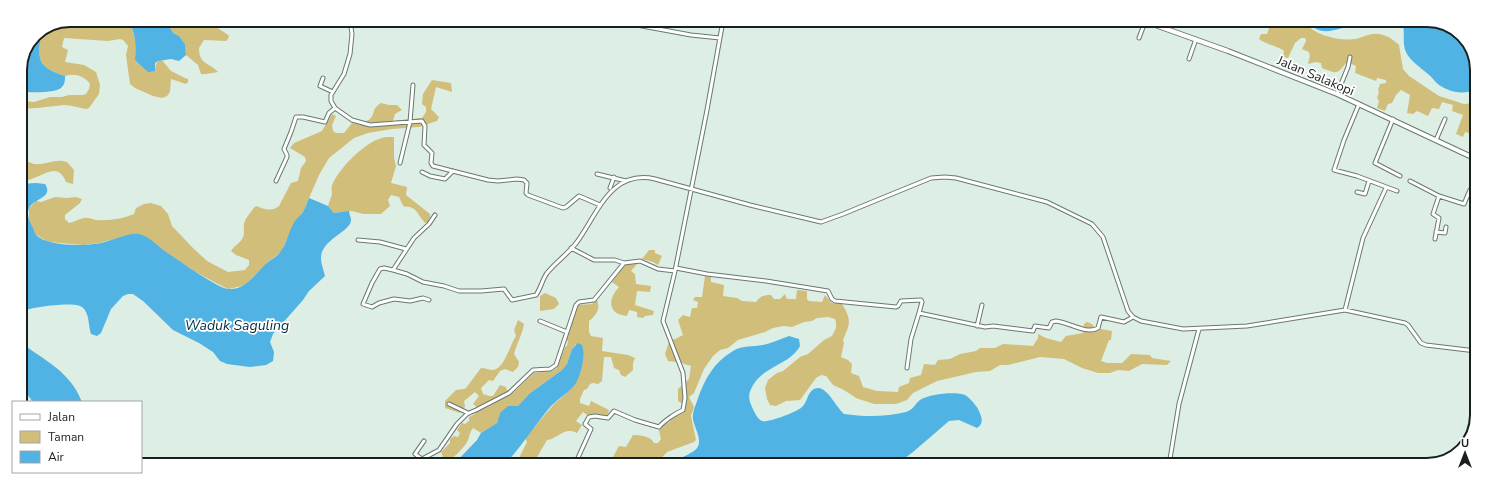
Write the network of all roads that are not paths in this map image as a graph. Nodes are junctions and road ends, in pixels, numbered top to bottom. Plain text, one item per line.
1 (351, 27) edge
2 (647, 27) edge
3 (722, 27) edge
4 (1142, 27) edge
5 (1159, 27) edge
6 (720, 38) junction
7 (1139, 38) dead end
8 (1196, 39) junction
9 (1350, 57) dead end
10 (1189, 58) dead end
11 (323, 78) dead end
12 (413, 85) dead end
13 (332, 92) junction
14 (1337, 94) junction
15 (1359, 104) junction
16 (335, 108) junction
17 (1445, 119) dead end
18 (1393, 120) junction
19 (410, 122) junction
20 (1436, 140) junction
21 (1470, 156) edge
22 (400, 163) dead end
23 (453, 171) junction
24 (422, 172) dead end
25 (597, 174) dead end
26 (1400, 176) dead end
27 (614, 177) junction
28 (276, 181) dead end
29 (626, 181) junction
30 (1369, 181) junction
31 (1410, 181) dead end
32 (610, 188) dead end
33 (1386, 188) junction
34 (691, 189) junction
35 (1470, 190) edge
36 (1397, 191) dead end
37 (1357, 192) dead end
38 (1439, 196) junction
39 (600, 205) junction
40 (435, 215) dead end
41 (1446, 227) dead end
42 (1436, 232) junction
43 (1435, 239) dead end
44 (358, 240) dead end
45 (571, 248) junction
46 (406, 249) junction
47 (624, 263) junction
48 (393, 270) junction
49 (675, 270) junction
50 (430, 300) dead end
51 (982, 305) dead end
52 (1345, 310) junction
53 (919, 313) junction
54 (1133, 317) junction
55 (540, 322) dead end
56 (977, 326) junction
57 (1198, 329) junction
58 (567, 332) junction
59 (1470, 349) edge
60 (907, 368) dead end
61 (449, 404) dead end
62 (468, 413) junction
63 (424, 441) dead end
64 (421, 458) edge
65 (424, 458) edge
66 (578, 458) edge
67 (1170, 458) edge

1 - 13 street
2 - 6 street
3 - 6 street
4 - 7 street
5 - 8 street, Jalan Salakopi
6 - 34 street
8 - 10 street
8 - 14 street, Jalan Salakopi
9 - 14 street
11 - 13 street
12 - 19 street
13 - 16 street
14 - 15 street, Jalan Salakopi
15 - 18 street, Jalan Salakopi
15 - 30 street
16 - 19 street
16 - 28 street
17 - 20 street
18 - 20 street, Jalan Salakopi
18 - 26 street
19 - 22 street
19 - 23 street
20 - 21 street, Jalan Salakopi
23 - 24 street
23 - 39 street
25 - 27 street
27 - 29 street
27 - 32 street
29 - 34 street
29 - 39 street
30 - 33 street
30 - 37 street
31 - 38 street
33 - 36 street
33 - 52 street
34 - 49 street
34 - 54 street
35 - 38 street
38 - 42 street
39 - 45 street
40 - 46 street
41 - 42 street
42 - 43 street
44 - 46 street
45 - 47 street
45 - 48 street
46 - 48 street
47 - 49 street
47 - 58 street
48 - 50 street
49 - 53 street
49 - 66 street
51 - 56 street
52 - 57 street
52 - 59 street
53 - 56 street
53 - 60 street
54 - 56 street
54 - 57 street
55 - 58 street
57 - 67 street
58 - 62 street
61 - 62 street
62 - 65 street
63 - 64 street

